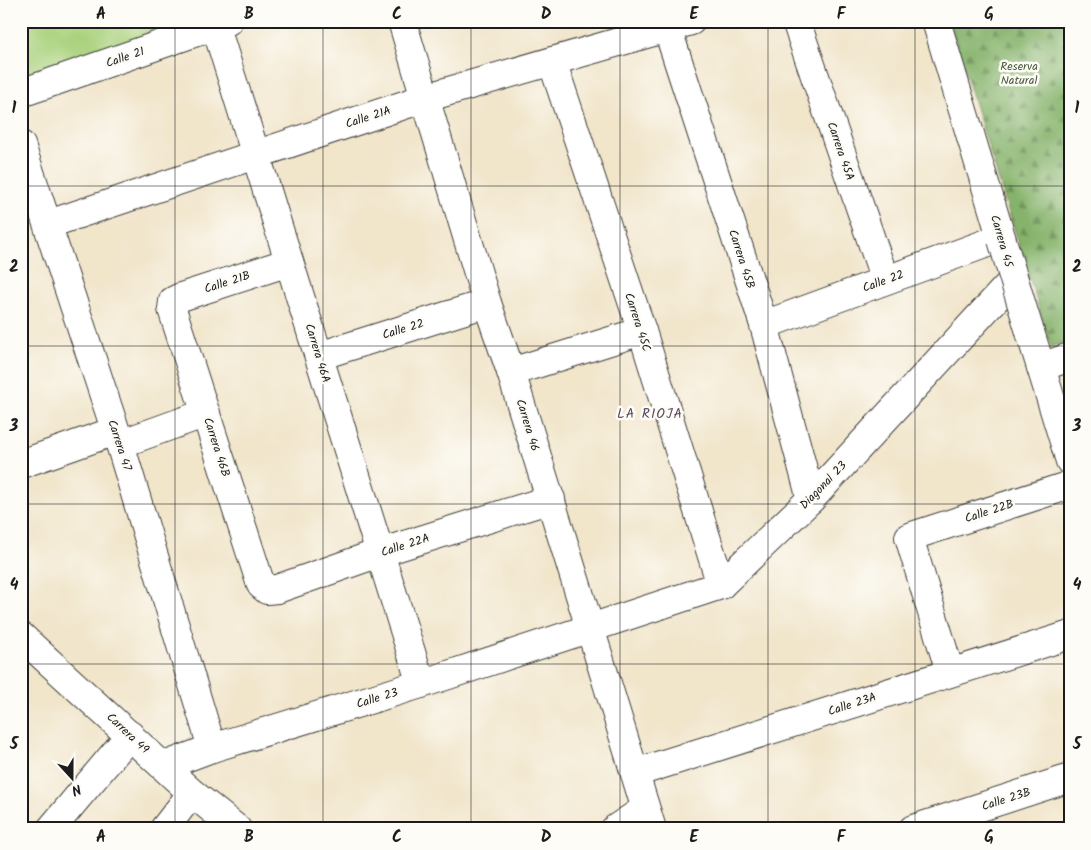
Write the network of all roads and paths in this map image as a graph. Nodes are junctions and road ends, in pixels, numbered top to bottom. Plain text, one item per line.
1 (402, 21) edge
2 (796, 21) edge
3 (936, 21) edge
4 (219, 23) edge
5 (674, 24) edge
6 (552, 61) junction
7 (21, 93) edge
8 (425, 98) junction
9 (21, 145) edge
10 (256, 154) junction
11 (49, 224) junction
12 (1001, 239) junction
13 (289, 262) junction
14 (1014, 279) dead end
15 (885, 280) junction
16 (487, 303) junction
17 (172, 309) joint
18 (764, 325) junction
19 (642, 331) junction
20 (318, 356) junction
21 (1070, 357) edge
22 (1041, 367) junction
23 (511, 372) junction
24 (206, 413) junction
25 (118, 438) junction
26 (1070, 461) edge
27 (21, 464) edge
28 (1070, 485) edge
29 (550, 499) junction
30 (811, 499) junction
31 (379, 553) junction
32 (261, 585) joint
33 (721, 585) junction
34 (591, 630) junction
35 (1070, 635) edge
36 (25, 647) edge
37 (950, 672) junction
38 (421, 684) junction
39 (130, 735) junction
40 (212, 748) junction
41 (164, 766) junction
42 (635, 773) junction
43 (1070, 778) edge
44 (192, 793) junction
45 (649, 819) edge
46 (51, 829) edge
47 (164, 829) edge
48 (237, 829) edge
49 (615, 829) edge
50 (913, 829) edge

1 - 8 street, Carrera 46
2 - 15 street, Carrera 45A
3 - 12 street, Carrera 45
4 - 7 street, Calle 21
4 - 10 street, Carrera 46A
5 - 6 street, Calle 21A
5 - 18 street, Carrera 45B
6 - 8 street, Calle 21A
6 - 19 street, Carrera 45C
8 - 10 street, Calle 21A
8 - 16 street, Carrera 46
9 - 11 street, Carrera 47
10 - 11 street, Calle 21A
10 - 13 street, Carrera 46A
11 - 25 street, Carrera 47
12 - 15 street, Calle 22
12 - 22 street, Carrera 45, bridge
13 - 17 street, Calle 21B
13 - 20 street, Carrera 46A
14 - 30 street, Diagonal 23
15 - 18 street, Calle 22
16 - 20 street, Calle 22
16 - 23 street, Carrera 46
17 - 24 street, Carrera 46B
18 - 30 street, Carrera 45B
19 - 23 street
19 - 33 street, Carrera 45C
20 - 31 street, Carrera 46A
21 - 22 street
22 - 26 street, Carrera 45
23 - 29 street, Carrera 46
24 - 25 street
24 - 32 street, Carrera 46B
25 - 27 street
25 - 40 street, Carrera 47
28 - 37 street, Calle 22B
29 - 31 street, Calle 22A
29 - 34 street, Carrera 46
30 - 33 street, Diagonal 23
31 - 32 street, Calle 22A
31 - 38 street, Carrera 46A
33 - 34 street, Diagonal 23
34 - 38 street, Calle 23
34 - 42 street, Carrera 46
35 - 37 street, Calle 23A
36 - 39 street, Carrera 49
37 - 42 street, Calle 23A
38 - 40 street, Calle 23
39 - 41 street, Carrera 49
39 - 46 street
40 - 41 street, Calle 23
41 - 44 street, Carrera 49
42 - 45 street, Carrera 46
43 - 50 street, Calle 23B
44 - 47 street
44 - 48 street, Carrera 49
45 - 49 street

